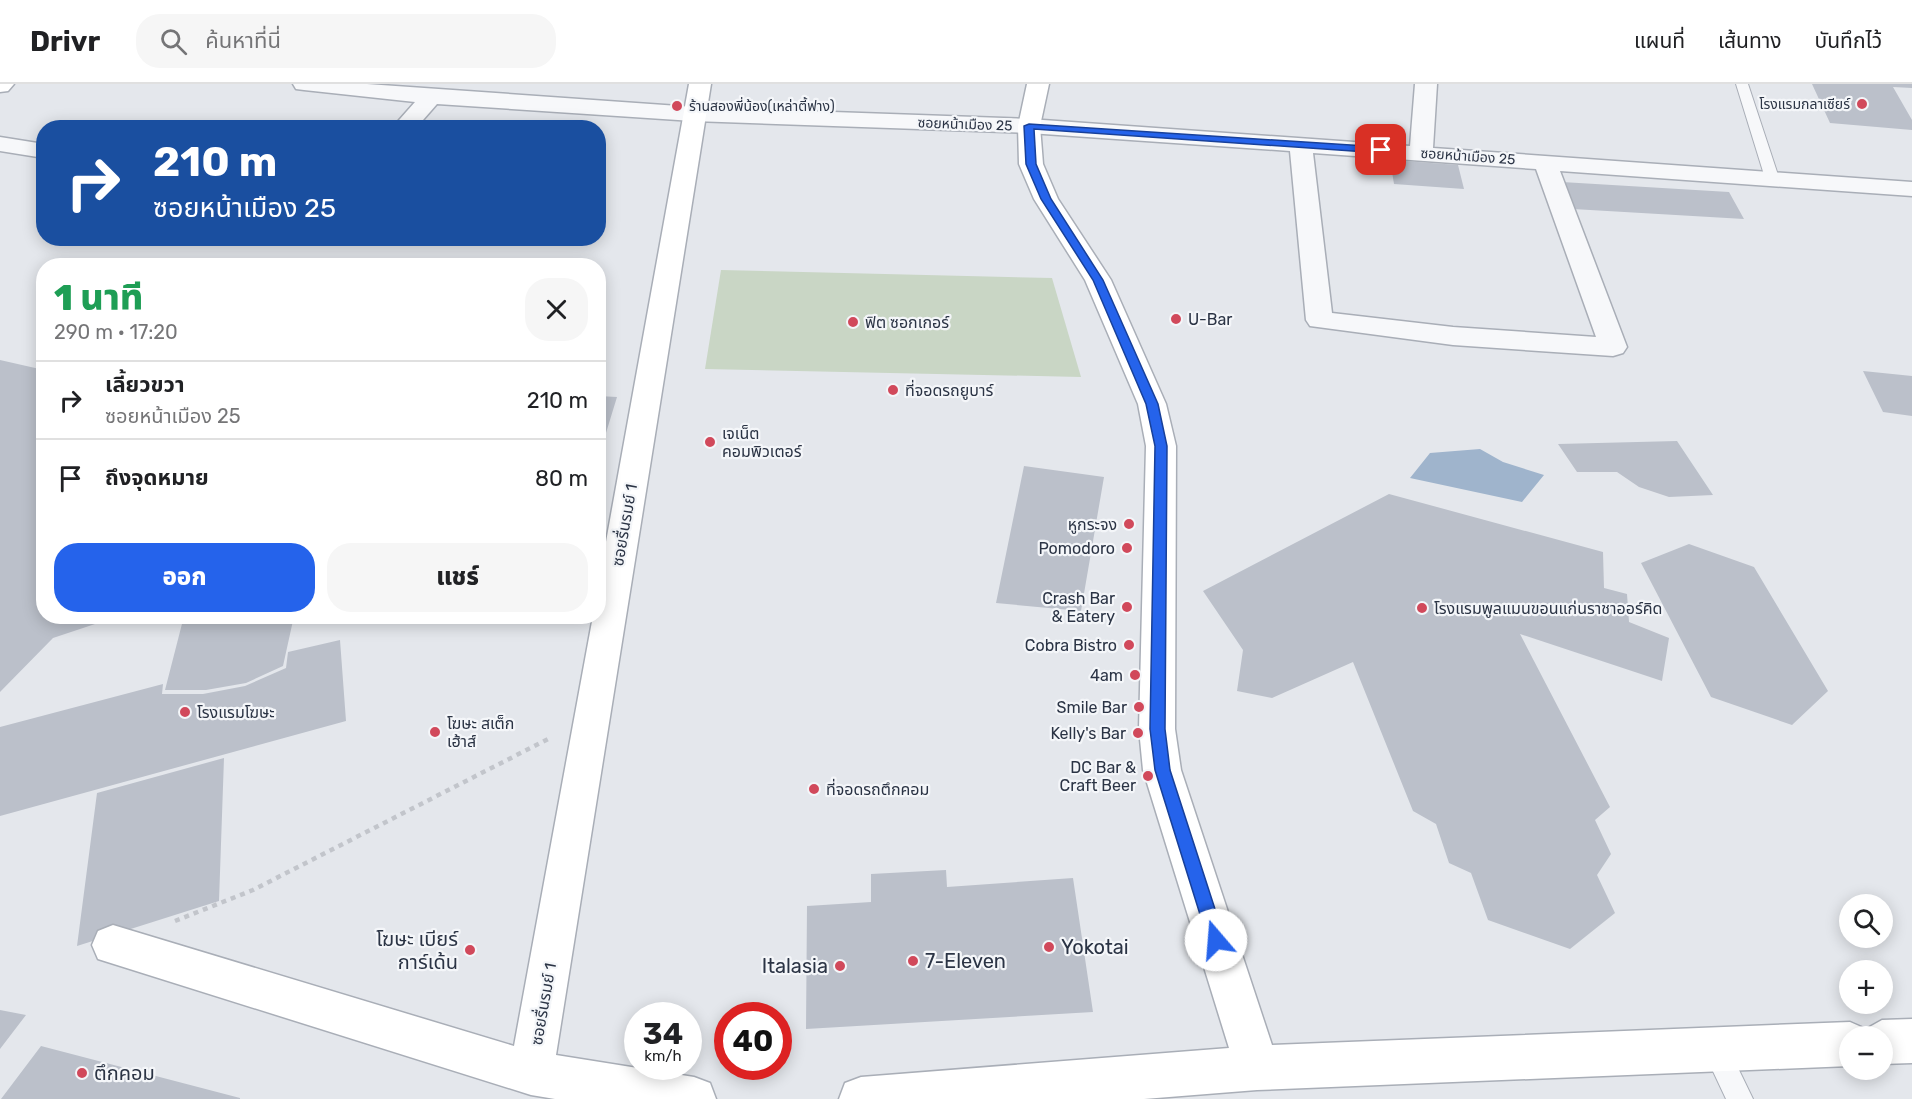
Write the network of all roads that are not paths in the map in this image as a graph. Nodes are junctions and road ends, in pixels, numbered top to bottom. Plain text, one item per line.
1 (304, 84) edge
2 (1038, 84) edge
3 (1426, 84) edge
4 (1742, 84) edge
5 (430, 97) junction
6 (696, 99) edge
7 (410, 120) edge
8 (1029, 126) junction
9 (0, 144) edge
10 (1301, 145) junction
11 (36, 150) edge
12 (1421, 153) junction
13 (1545, 162) junction
14 (1772, 178) junction
15 (1912, 189) edge
16 (113, 945) road end
17 (1912, 1041) edge
18 (1893, 1042) edge
19 (1839, 1044) edge
20 (1716, 1050) junction
21 (1257, 1068) junction
22 (531, 1073) junction
23 (694, 1099) edge
24 (861, 1099) edge
25 (1740, 1099) edge

1 - 5 street, ซอยหน้าเมือง 25
2 - 8 street
3 - 12 street
4 - 14 lane
5 - 6 street, ซอยหน้าเมือง 25
5 - 7 street
6 - 8 street, ซอยหน้าเมือง 25
6 - 22 street, ซอยรื่นรมย์ 1
8 - 10 street, ซอยหน้าเมือง 25
8 - 21 street
9 - 11 street
10 - 12 street, ซอยหน้าเมือง 25
10 - 13 street
12 - 13 street, ซอยหน้าเมือง 25
13 - 14 street, ซอยหน้าเมือง 25
14 - 15 street, ซอยหน้าเมือง 25
16 - 22 street
17 - 18 street
19 - 20 street
20 - 21 street
20 - 25 lane
21 - 24 street
22 - 23 street

